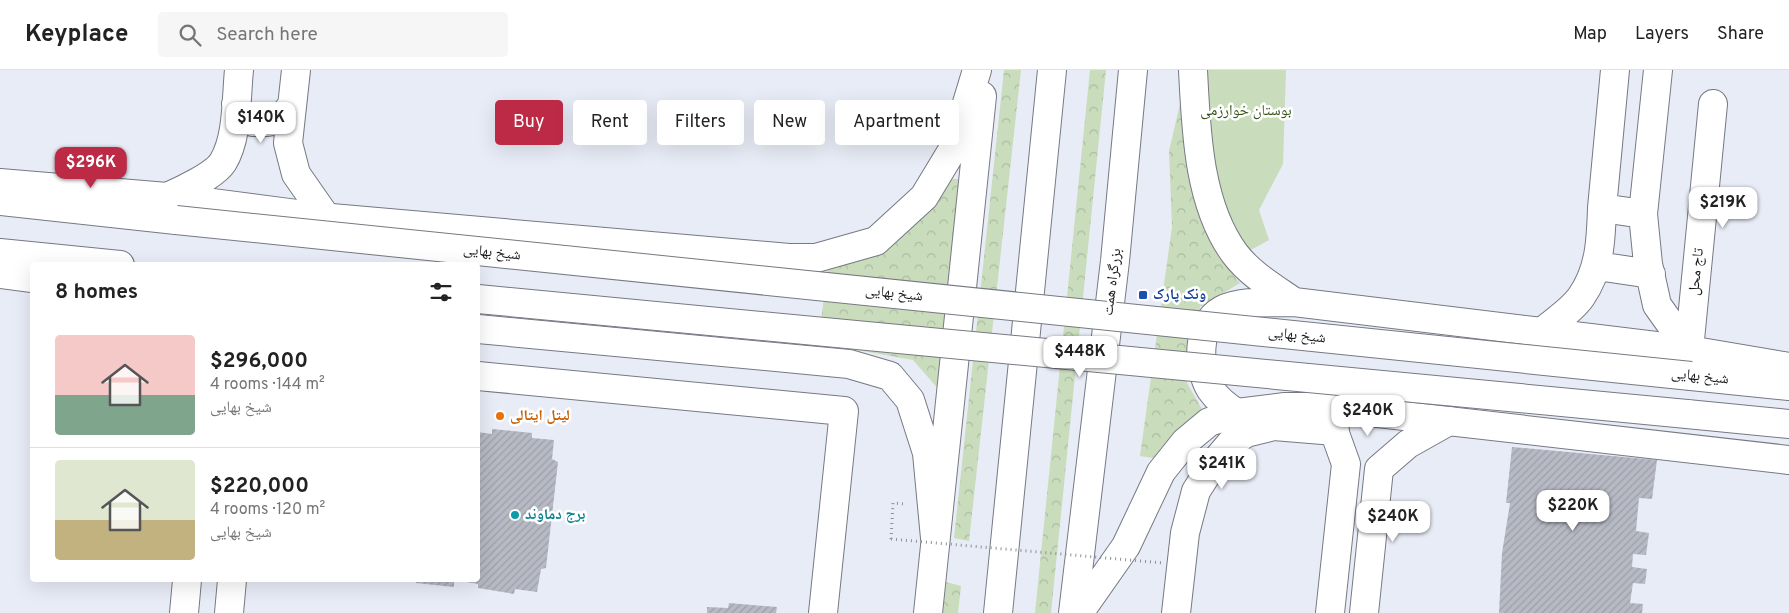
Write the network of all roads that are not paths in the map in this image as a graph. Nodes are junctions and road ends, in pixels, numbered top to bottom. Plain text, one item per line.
1 (240, 70) edge
2 (296, 70) edge
3 (977, 70) edge
4 (984, 70) edge
5 (1052, 70) edge
6 (1133, 70) edge
7 (1193, 70) edge
8 (1615, 70) edge
9 (1658, 70) edge
10 (236, 104) junction
11 (1714, 104) dead end
12 (292, 105) junction
13 (0, 183) edge
14 (0, 201) edge
15 (1602, 208) junction
16 (172, 209) junction
17 (1644, 214) junction
18 (326, 217) junction
19 (0, 253) edge
20 (90, 262) edge
21 (1597, 266) junction
22 (0, 274) edge
23 (1651, 274) junction
24 (30, 278) edge
25 (480, 299) edge
26 (1294, 302) junction
27 (480, 329) edge
28 (1543, 331) junction
29 (1690, 363) junction
30 (1789, 367) edge
31 (480, 376) edge
32 (1789, 386) edge
33 (1237, 413) junction
34 (1330, 419) junction
35 (1450, 421) junction
36 (1789, 424) edge
37 (1789, 460) edge
38 (1346, 464) junction
39 (1379, 469) junction
40 (936, 538) junction
41 (188, 582) edge
42 (232, 582) edge
43 (184, 613) edge
44 (229, 613) edge
45 (823, 613) edge
46 (928, 613) edge
47 (998, 613) edge
48 (1073, 613) edge
49 (1079, 613) edge
50 (1176, 613) edge
51 (1330, 613) edge
52 (1364, 613) edge

1 - 10 main road
2 - 12 main road
3 - 18 main road
4 - 40 main road
5 - 47 main road
6 - 48 main road, بزرگراه همت
7 - 26 main road
8 - 15 main road
9 - 17 main road
10 - 12 main road
10 - 16 main road
11 - 29 main road, تاج محل
12 - 18 main road
13 - 16 main road
14 - 16 main road, شیخ بهایی
15 - 17 main road
15 - 21 main road
16 - 18 main road
16 - 29 main road, شیخ بهایی, bridge
17 - 23 main road
19 - 20 main road
21 - 23 main road
21 - 28 main road
22 - 24 main road
23 - 29 main road
25 - 36 main road, bridge
26 - 28 main road
26 - 33 main road
27 - 40 main road
28 - 29 main road
29 - 30 main road
29 - 32 main road, شیخ بهایی
31 - 45 main road
33 - 34 main road
33 - 49 main road
34 - 35 main road
34 - 38 main road
34 - 50 main road
35 - 37 main road
35 - 39 main road
38 - 39 main road
38 - 51 main road
39 - 52 main road
40 - 46 main road
41 - 43 main road
42 - 44 main road

